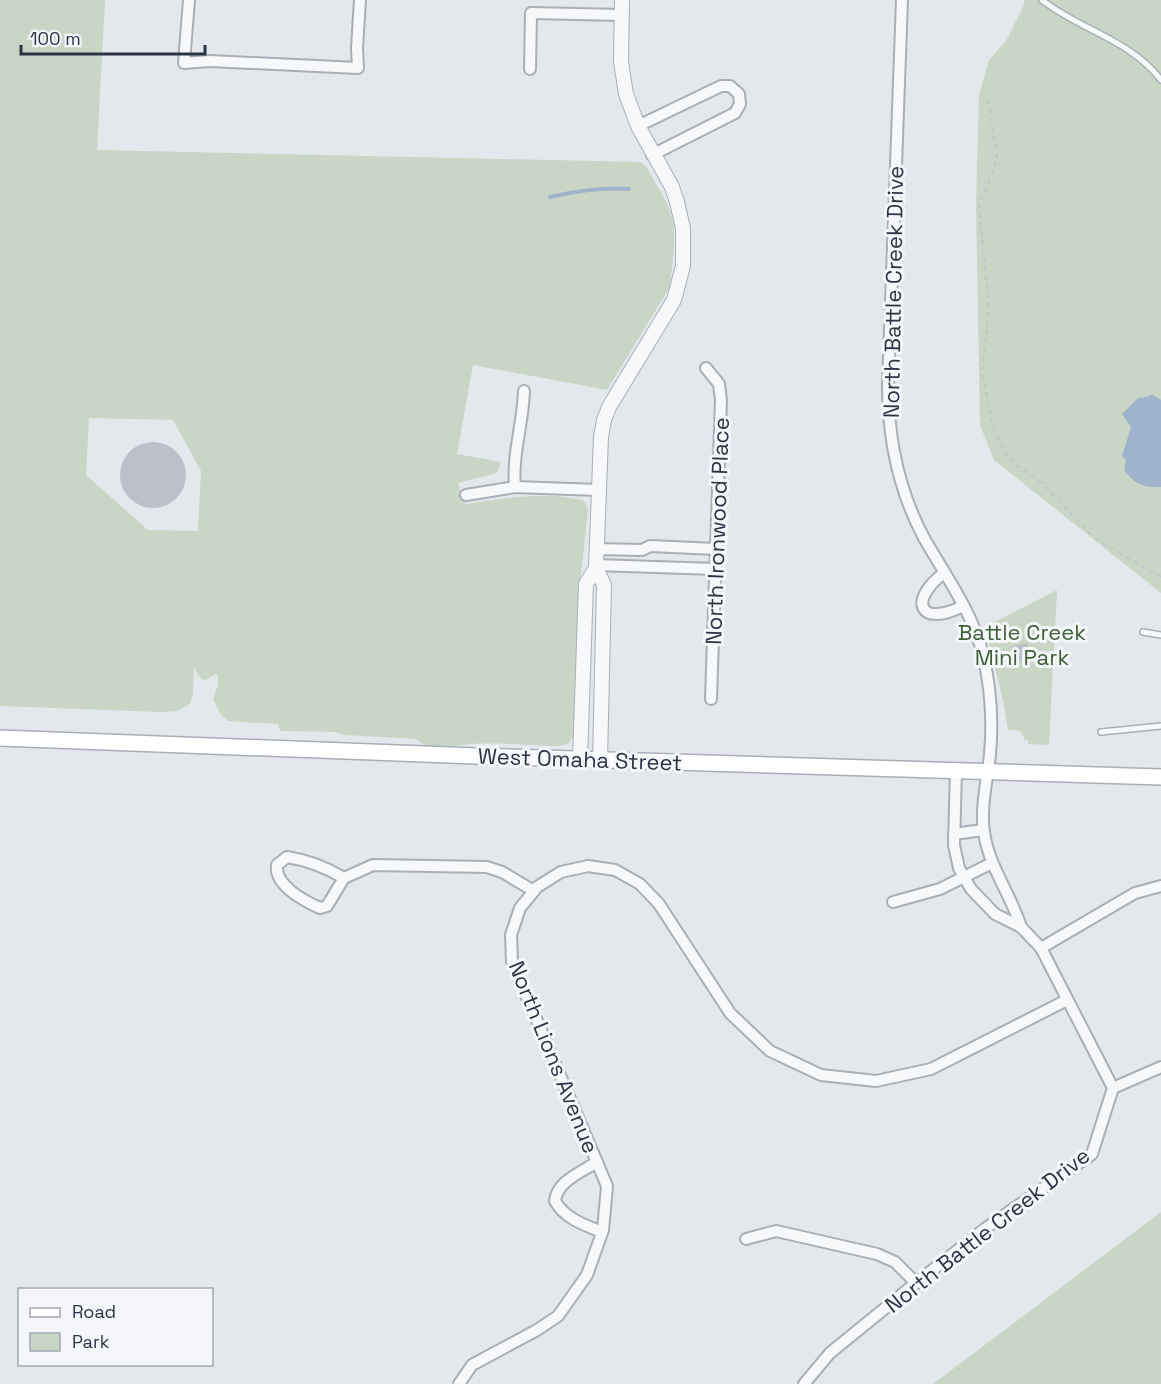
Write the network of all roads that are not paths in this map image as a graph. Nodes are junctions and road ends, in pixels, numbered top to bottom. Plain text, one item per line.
1 (189, 0) edge
2 (360, 0) edge
3 (622, 0) edge
4 (902, 0) edge
5 (1042, 0) edge
6 (622, 15) junction
7 (530, 69) dead end
8 (1161, 80) edge
9 (638, 126) junction
10 (652, 155) junction
11 (706, 368) dead end
12 (524, 391) dead end
13 (515, 487) junction
14 (598, 490) junction
15 (466, 495) dead end
16 (596, 549) junction
17 (716, 549) junction
18 (596, 567) junction
19 (715, 569) junction
20 (944, 573) junction
21 (963, 606) junction
22 (1143, 632) dead end
23 (1161, 635) edge
24 (711, 699) dead end
25 (1161, 726) edge
26 (1101, 732) dead end
27 (0, 738) edge
28 (580, 759) junction
29 (600, 759) junction
30 (956, 771) junction
31 (987, 772) junction
32 (1161, 777) edge
33 (983, 830) junction
34 (954, 834) junction
35 (992, 863) junction
36 (964, 877) junction
37 (344, 878) junction
38 (1161, 886) edge
39 (535, 889) junction
40 (893, 902) dead end
41 (1021, 927) junction
42 (1041, 948) junction
43 (1067, 1000) junction
44 (1161, 1067) edge
45 (1113, 1088) junction
46 (597, 1162) junction
47 (602, 1232) junction
48 (746, 1239) dead end
49 (916, 1283) junction
50 (459, 1384) edge
51 (804, 1384) edge

1 - 2 street
3 - 6 street
4 - 20 street, North Battle Creek Drive
5 - 8 lane
6 - 7 street
6 - 9 street
9 - 10 street
9 - 10 street
10 - 14 street
11 - 17 street, North Ironwood Place
12 - 13 street
13 - 14 street
13 - 15 street
14 - 16 street
16 - 17 street
16 - 18 street
17 - 19 street, North Ironwood Place
18 - 19 street
18 - 28 street
18 - 29 street
19 - 24 street, North Ironwood Place
20 - 21 street, North Battle Creek Drive
20 - 21 street
21 - 31 street, North Battle Creek Drive
22 - 23 lane
25 - 26 lane
27 - 28 main road, West Omaha Street
28 - 29 main road, West Omaha Street
29 - 30 main road, West Omaha Street
30 - 31 main road, West Omaha Street
30 - 34 street, North Battle Creek Drive
31 - 32 main road, West Omaha Street
31 - 33 street, North Battle Creek Drive
33 - 34 street
33 - 35 street, North Battle Creek Drive
34 - 36 street, North Battle Creek Drive
35 - 36 street
35 - 41 street, North Battle Creek Drive
36 - 40 street
36 - 41 street, North Battle Creek Drive
37 - 37 street
37 - 39 street
38 - 42 street
39 - 43 street
39 - 46 street, North Lions Avenue
41 - 42 street, North Battle Creek Drive
42 - 43 street, North Battle Creek Drive
43 - 45 street, North Battle Creek Drive
44 - 45 street
45 - 49 street, North Battle Creek Drive
46 - 47 street, North Lions Avenue
46 - 47 street, North Lions Avenue
47 - 50 street, North Lions Avenue
48 - 49 street
49 - 51 street, North Battle Creek Drive

